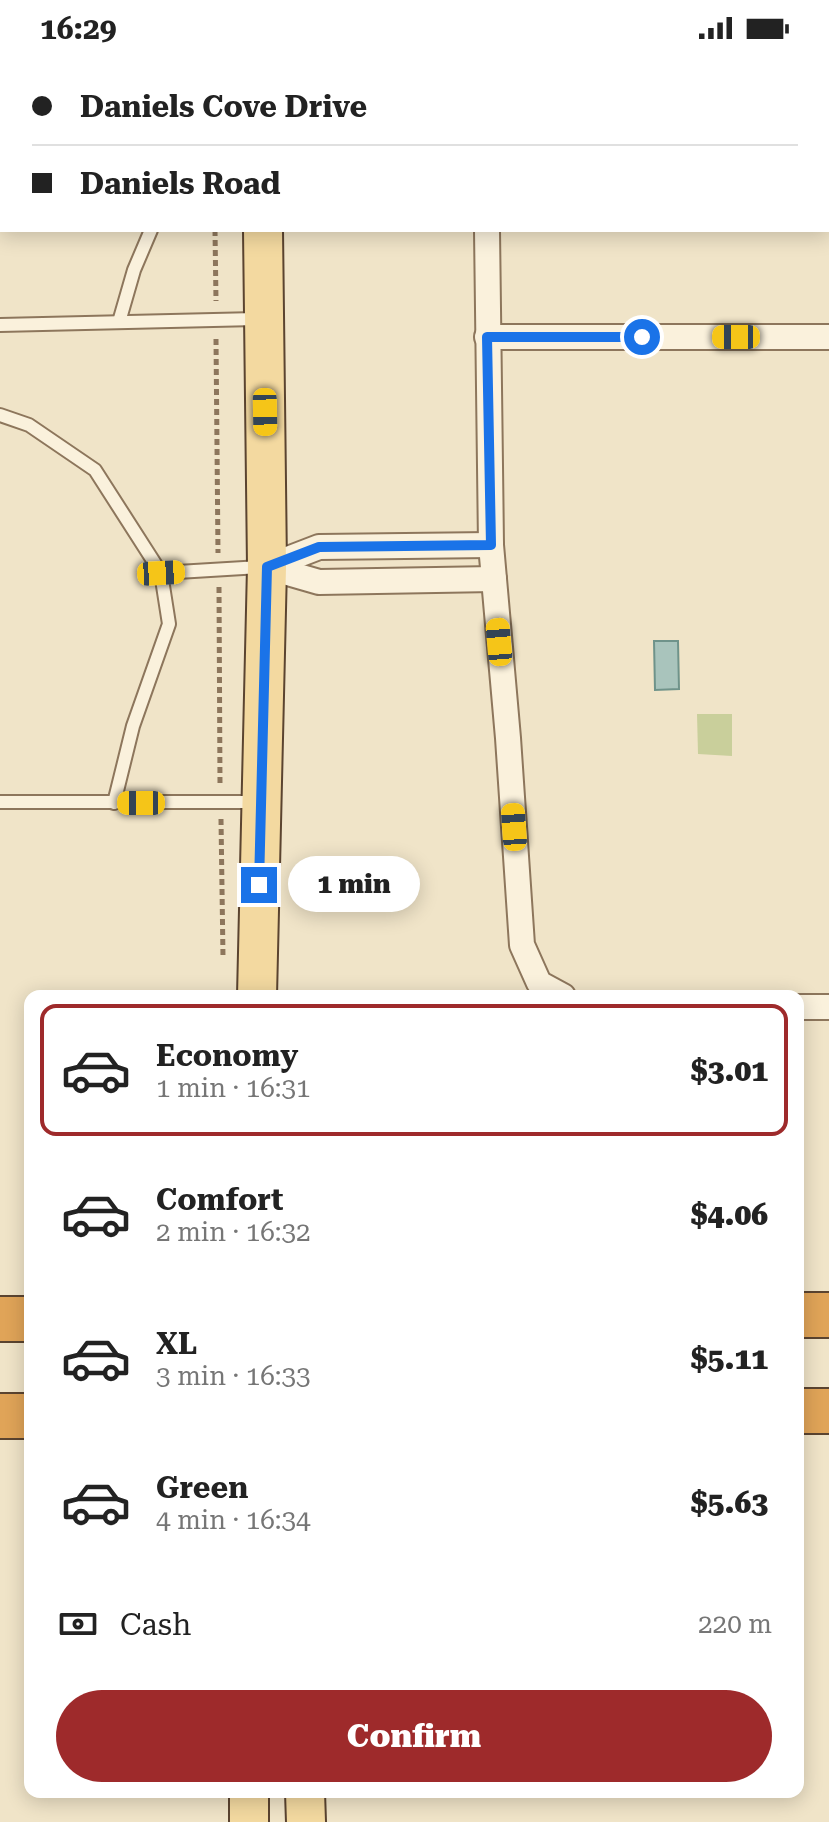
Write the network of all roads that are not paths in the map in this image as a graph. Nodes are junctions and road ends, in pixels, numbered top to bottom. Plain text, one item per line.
1 (150, 232) edge
2 (263, 232) edge
3 (487, 232) edge
4 (264, 319) junction
5 (119, 322) junction
6 (0, 325) edge
7 (487, 337) junction
8 (829, 337) edge
9 (0, 415) edge
10 (491, 545) junction
11 (267, 567) junction
12 (161, 573) junction
13 (494, 579) junction
14 (0, 802) edge
15 (261, 802) junction
16 (114, 803) junction
17 (257, 990) edge
18 (277, 990) edge
19 (552, 990) edge
20 (804, 1007) edge
21 (829, 1007) edge
22 (804, 1315) edge
23 (829, 1315) edge
24 (0, 1319) edge
25 (24, 1319) edge
26 (804, 1411) edge
27 (829, 1411) edge
28 (0, 1416) edge
29 (24, 1416) edge
30 (249, 1798) edge
31 (305, 1798) edge
32 (249, 1822) edge
33 (306, 1822) edge

1 - 5 lane
2 - 4 main road
3 - 7 street
4 - 5 lane
4 - 11 main road
5 - 6 lane
7 - 8 street
7 - 10 street
9 - 12 lane
10 - 11 street
10 - 13 street
11 - 12 lane
11 - 13 street
11 - 15 main road
12 - 16 lane
13 - 19 street
14 - 16 lane
15 - 16 lane
15 - 17 main road
15 - 18 main road
20 - 21 street
22 - 23 highway
24 - 25 highway
26 - 27 highway
28 - 29 highway
30 - 32 main road
31 - 33 main road

